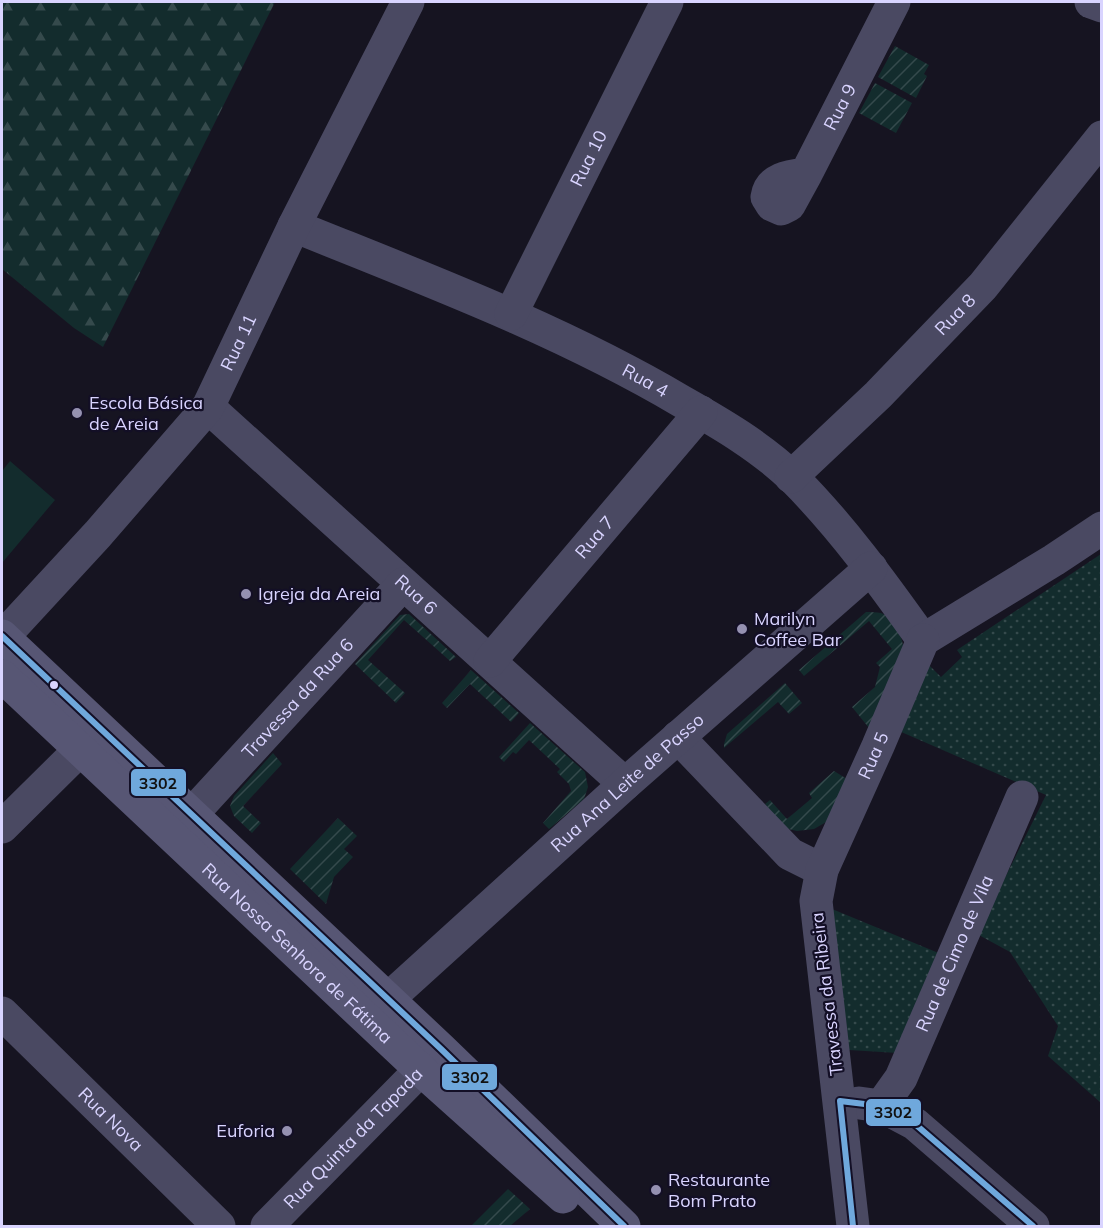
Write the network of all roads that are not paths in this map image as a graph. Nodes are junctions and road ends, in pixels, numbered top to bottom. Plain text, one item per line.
1 (408, 2) edge
2 (667, 2) edge
3 (894, 2) edge
4 (1091, 2) edge
5 (1101, 6) edge
6 (1101, 137) edge
7 (781, 209) dead end
8 (294, 226) junction
9 (511, 314) junction
10 (208, 407) junction
11 (701, 412) junction
12 (791, 477) junction
13 (1101, 528) edge
14 (871, 568) junction
15 (403, 584) junction
16 (2, 637) edge
17 (923, 640) junction
18 (490, 661) junction
19 (2, 676) edge
20 (678, 737) junction
21 (90, 740) junction
22 (625, 784) junction
23 (1022, 797) dead end
24 (190, 815) junction
25 (2, 827) edge
26 (822, 870) junction
27 (387, 1000) junction
28 (2, 1013) edge
29 (431, 1060) junction
30 (840, 1101) junction
31 (881, 1107) junction
32 (219, 1227) edge
33 (267, 1227) edge
34 (596, 1227) edge
35 (624, 1227) edge
36 (854, 1227) edge
37 (1033, 1227) edge

1 - 8 street, Rua 11
2 - 9 street, Rua 10
3 - 7 street, Rua 9
4 - 5 street
6 - 12 street, Rua 8
8 - 9 street, Rua 4
8 - 10 street, Rua 11
9 - 11 street, Rua 4
10 - 15 street, Rua 6
10 - 16 street, Rua 11
11 - 12 street, Rua 4
11 - 18 street, Rua 7
12 - 14 street, Rua 4
13 - 17 street
14 - 17 street, Rua 4
14 - 20 street, Rua Ana Leite de Passo
15 - 18 street, Rua 6
15 - 24 street, Travessa da Rua 6
16 - 21 street, Rua Nossa Senhora de Fátima
17 - 26 street, Rua 5
18 - 22 street, Rua 6
19 - 21 street, Rua Nossa Senhora de Fátima
20 - 22 street, Rua Ana Leite de Passo
20 - 26 street
21 - 24 street, Rua Nossa Senhora de Fátima
21 - 25 street
21 - 29 street, Rua Nossa Senhora de Fátima
22 - 27 street, Rua Ana Leite de Passo
23 - 31 street, Rua de Cimo de Vila
24 - 27 street, Rua Nossa Senhora de Fátima
26 - 30 street, Travessa da Ribeira
27 - 29 street, Rua Nossa Senhora de Fátima
28 - 32 street, Rua Nova
29 - 33 street, Rua Quinta da Tapada
29 - 34 street, Rua Nossa Senhora de Fátima
29 - 35 street, Rua Nossa Senhora de Fátima
30 - 31 street
30 - 36 street, Travessa da Ribeira
31 - 37 street

